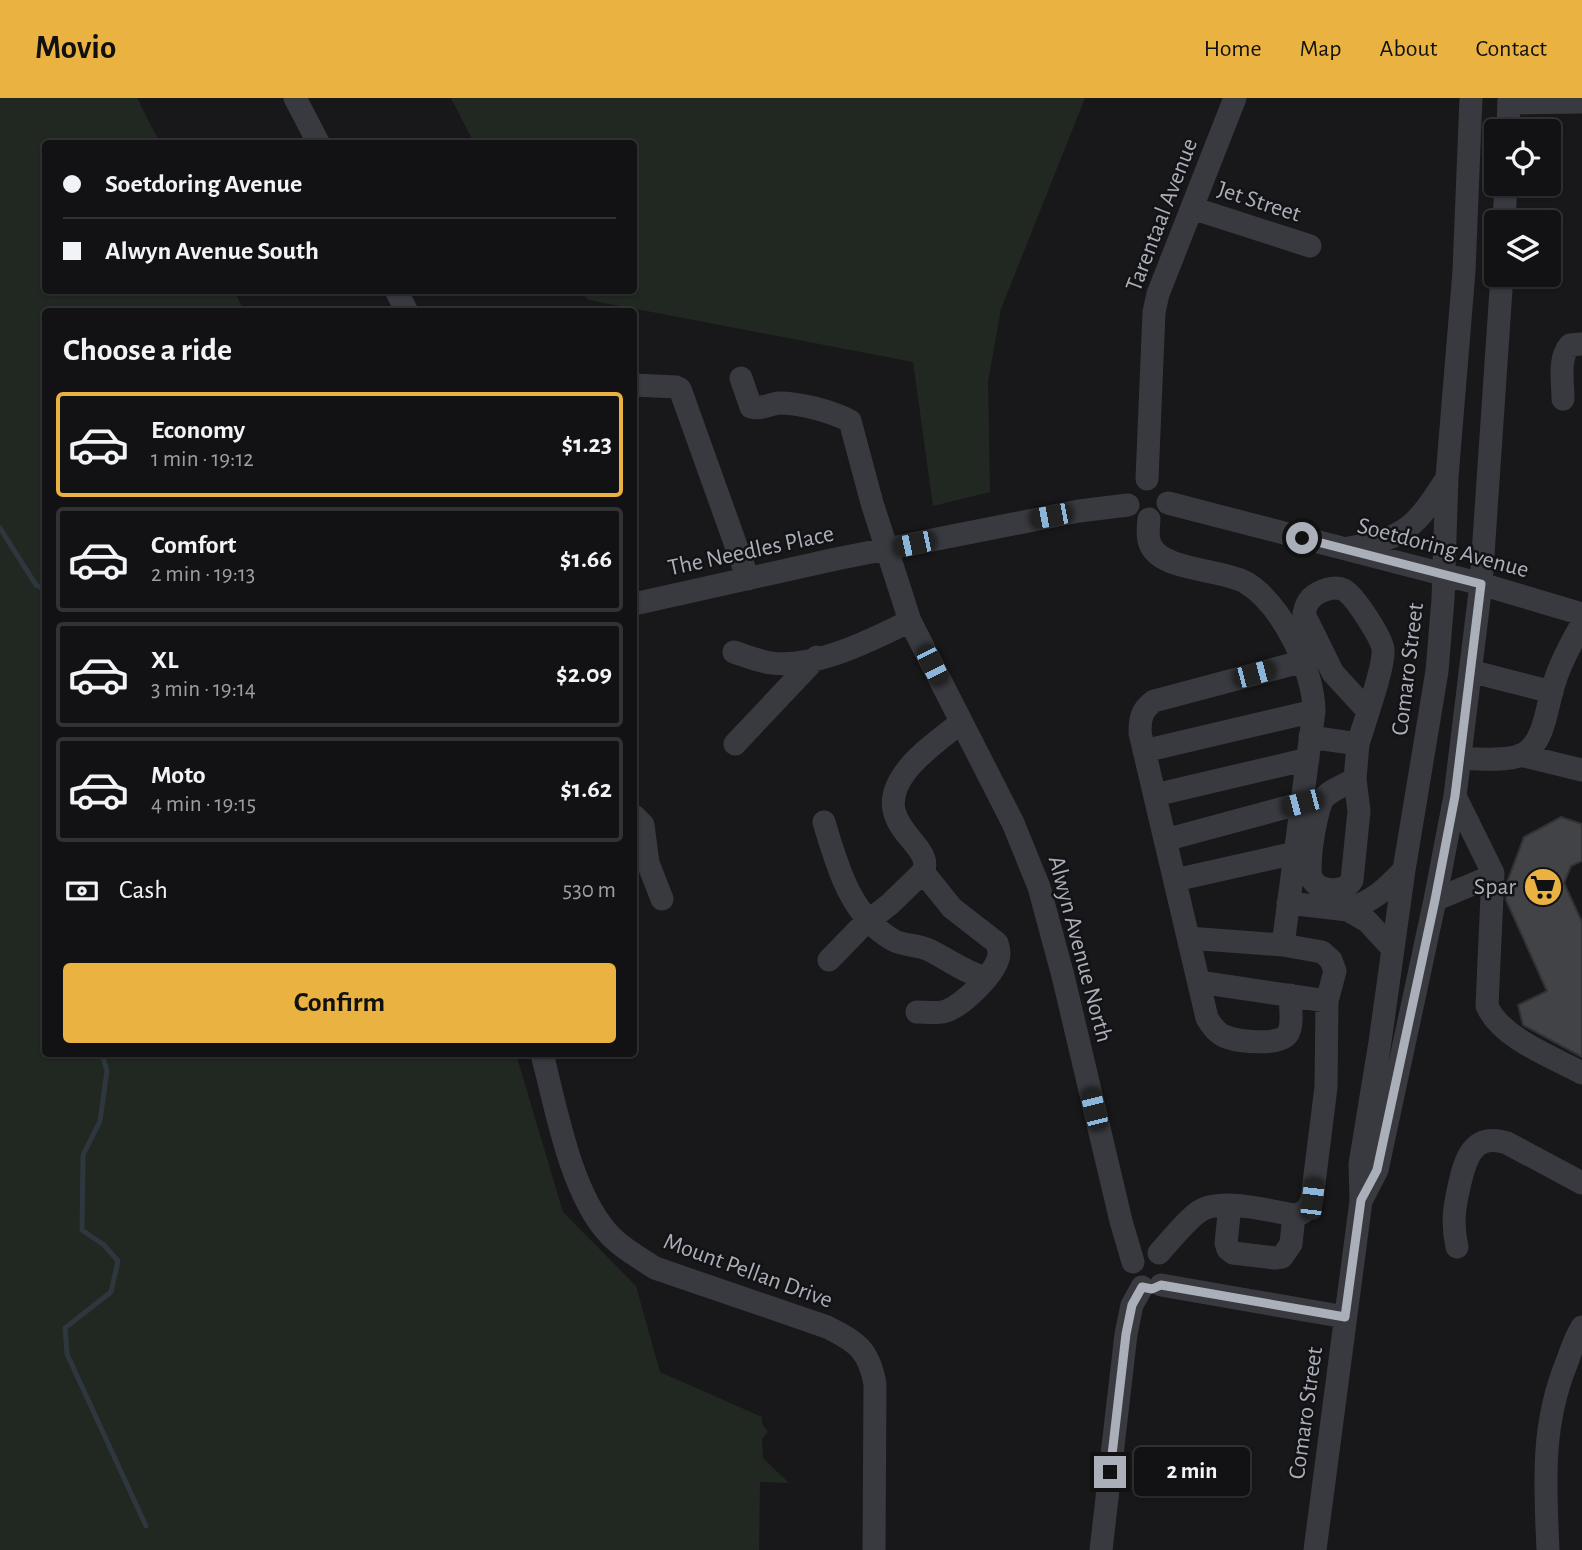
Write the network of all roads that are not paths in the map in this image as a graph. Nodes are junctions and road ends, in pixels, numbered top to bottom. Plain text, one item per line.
1 (295, 98) edge
2 (1235, 98) edge
3 (1471, 98) edge
4 (1509, 101) edge
5 (1582, 102) edge
6 (1508, 119) edge
7 (317, 140) edge
8 (1192, 208) junction
9 (1310, 246) dead end
10 (1501, 287) edge
11 (1582, 344) edge
12 (741, 378) dead end
13 (637, 385) edge
14 (1563, 399) dead end
15 (1447, 477) junction
16 (1147, 479) junction
17 (1168, 503) junction
18 (1128, 505) junction
19 (1149, 520) junction
20 (1343, 549) junction
21 (883, 550) junction
22 (1444, 576) junction
23 (748, 579) junction
24 (1481, 584) junction
25 (637, 603) edge
26 (1582, 614) edge
27 (909, 621) junction
28 (1582, 624) edge
29 (1575, 651) edge
30 (734, 652) dead end
31 (817, 657) junction
32 (1304, 661) junction
33 (1470, 671) junction
34 (1552, 692) junction
35 (1367, 710) junction
36 (1314, 711) junction
37 (961, 722) junction
38 (735, 744) dead end
39 (1358, 744) junction
40 (1309, 748) junction
41 (1144, 751) junction
42 (1520, 755) junction
43 (1460, 758) junction
44 (1582, 770) edge
45 (1355, 779) dead end
46 (1155, 795) junction
47 (1455, 796) junction
48 (1302, 803) junction
49 (637, 819) edge
50 (824, 822) dead end
51 (1165, 840) junction
52 (1295, 853) junction
53 (1404, 870) junction
54 (923, 872) junction
55 (1492, 875) junction
56 (1175, 880) junction
57 (662, 899) dead end
58 (1435, 900) junction
59 (1289, 903) junction
60 (1348, 910) junction
61 (869, 921) junction
62 (1188, 937) junction
63 (1283, 945) junction
64 (1392, 948) junction
65 (829, 960) dead end
66 (986, 978) junction
67 (1199, 982) junction
68 (1290, 995) junction
69 (1327, 1001) junction
70 (917, 1012) dead end
71 (543, 1057) edge
72 (1582, 1073) edge
73 (1582, 1183) edge
74 (1361, 1200) junction
75 (1230, 1206) junction
76 (1294, 1215) junction
77 (1457, 1247) dead end
78 (1158, 1253) junction
79 (1133, 1262) junction
80 (1151, 1286) junction
81 (1345, 1317) junction
82 (1582, 1327) edge
83 (874, 1550) edge
84 (1101, 1550) edge
85 (1314, 1550) edge
86 (1548, 1550) edge

1 - 7 street
2 - 8 street, Tarentaal Avenue
3 - 15 street, Comaro Street
4 - 5 street
4 - 6 street
8 - 9 street, Jet Street
8 - 16 street, Tarentaal Avenue
10 - 24 street, Comaro Street
11 - 14 street
12 - 21 street, Alwyn Avenue North
13 - 23 street
15 - 20 street
15 - 22 street, Comaro Street
16 - 17 street
16 - 18 street
17 - 19 street
17 - 20 street, Soetdoring Avenue
18 - 19 street
18 - 21 street
19 - 32 street
20 - 22 street, Soetdoring Avenue
21 - 23 street, The Needles Place
21 - 27 street, Alwyn Avenue North
22 - 24 street, Soetdoring Avenue
22 - 53 street, Comaro Street
23 - 25 street, The Needles Place
24 - 26 street, Soetdoring Avenue
24 - 33 street, Comaro Street
27 - 31 street
27 - 37 street, Alwyn Avenue North
28 - 29 street
29 - 34 street
30 - 31 street
31 - 38 street
32 - 36 street
32 - 41 street
33 - 34 street
33 - 43 street, Comaro Street
34 - 42 street
35 - 35 street
35 - 39 street
36 - 40 street
36 - 41 street
37 - 54 street
37 - 79 street, Alwyn Avenue North
39 - 40 street
39 - 45 street
40 - 46 street
40 - 48 street
41 - 46 street
42 - 43 street
42 - 44 street
43 - 47 street, Comaro Street
46 - 51 street
47 - 55 street
47 - 58 street, Comaro Street
48 - 51 street
48 - 52 street
49 - 57 street
50 - 61 street
51 - 56 street
52 - 56 street
52 - 59 street
53 - 60 street
53 - 64 street, Comaro Street
54 - 61 street
54 - 66 street
55 - 58 street
55 - 72 street
56 - 62 street
58 - 74 street, Comaro Street
59 - 60 street
59 - 63 street
60 - 64 street
61 - 65 street
61 - 66 street
62 - 63 street
62 - 67 street
63 - 69 street
64 - 74 street, Comaro Street
66 - 70 street
67 - 68 street
67 - 68 street
68 - 69 street
69 - 76 street
71 - 83 street, Mount Pellan Drive
73 - 77 street
74 - 81 street, Comaro Street
75 - 76 street
75 - 76 street
75 - 78 street
78 - 79 street
78 - 80 street
79 - 80 street
80 - 81 street
80 - 84 street
81 - 85 street, Comaro Street
82 - 86 street

